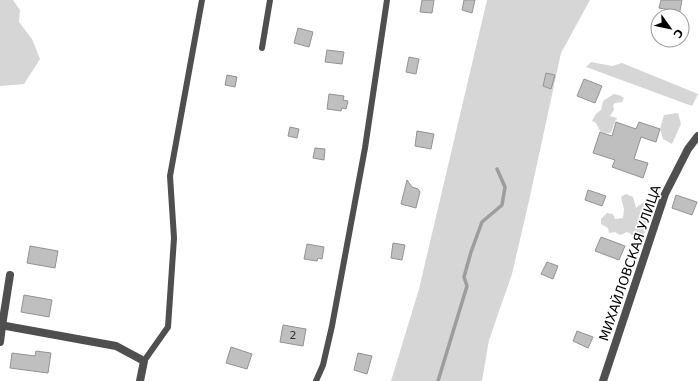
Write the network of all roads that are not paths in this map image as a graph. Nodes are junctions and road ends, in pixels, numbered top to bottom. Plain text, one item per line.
1 (202, 0) edge
2 (270, 0) edge
3 (387, 0) edge
4 (262, 48) dead end
5 (698, 136) edge
6 (10, 274) dead end
7 (1, 325) edge
8 (0, 342) edge
9 (144, 361) junction
10 (140, 381) edge
11 (316, 381) edge
12 (603, 381) edge

1 - 9 lane
2 - 4 lane
3 - 11 lane
5 - 12 street, МИХАЙЛОВСКАЯ УЛИЦА
6 - 7 street
7 - 8 street
7 - 9 street
9 - 10 street

